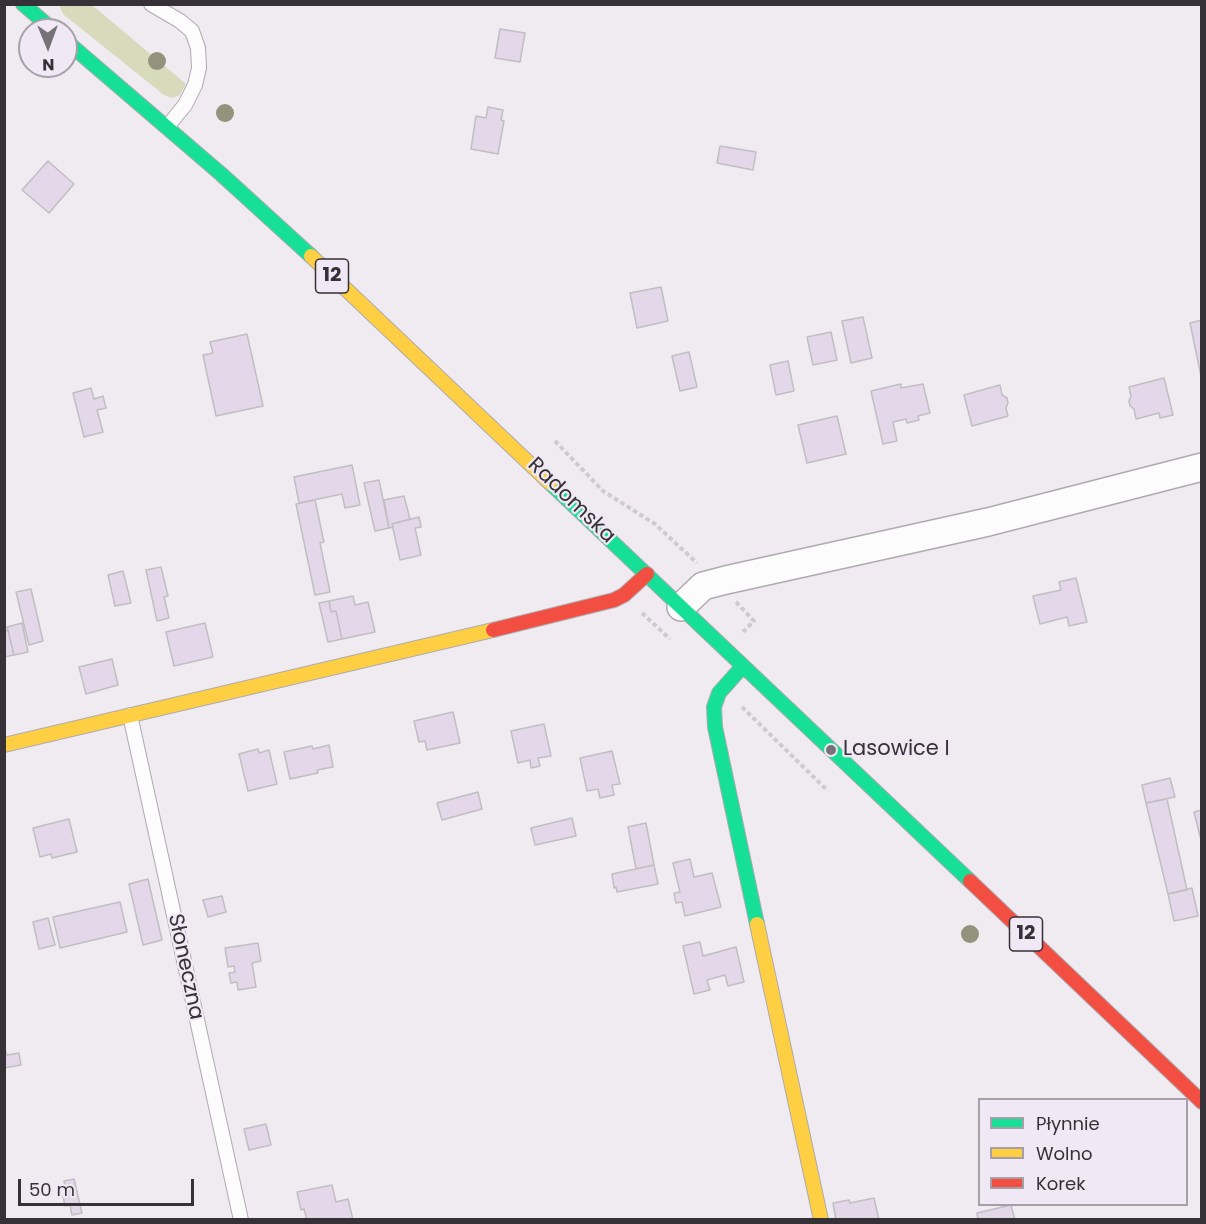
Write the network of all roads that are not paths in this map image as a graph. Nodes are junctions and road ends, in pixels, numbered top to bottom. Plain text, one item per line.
1 (23, 4) edge
2 (151, 4) edge
3 (39, 18) edge
4 (78, 51) edge
5 (167, 128) junction
6 (1202, 467) edge
7 (647, 574) junction
8 (681, 607) junction
9 (743, 666) junction
10 (130, 715) junction
11 (4, 745) edge
12 (1202, 1102) edge
13 (241, 1220) edge
14 (821, 1220) edge

1 - 3 main road
2 - 5 lane
4 - 5 main road, 12
5 - 7 main road, Radomska / 12
6 - 8 street
7 - 8 main road, 12
7 - 10 main road
8 - 9 main road, 12
9 - 12 main road, 12
9 - 14 main road
10 - 11 main road
10 - 13 lane, Słoneczna

